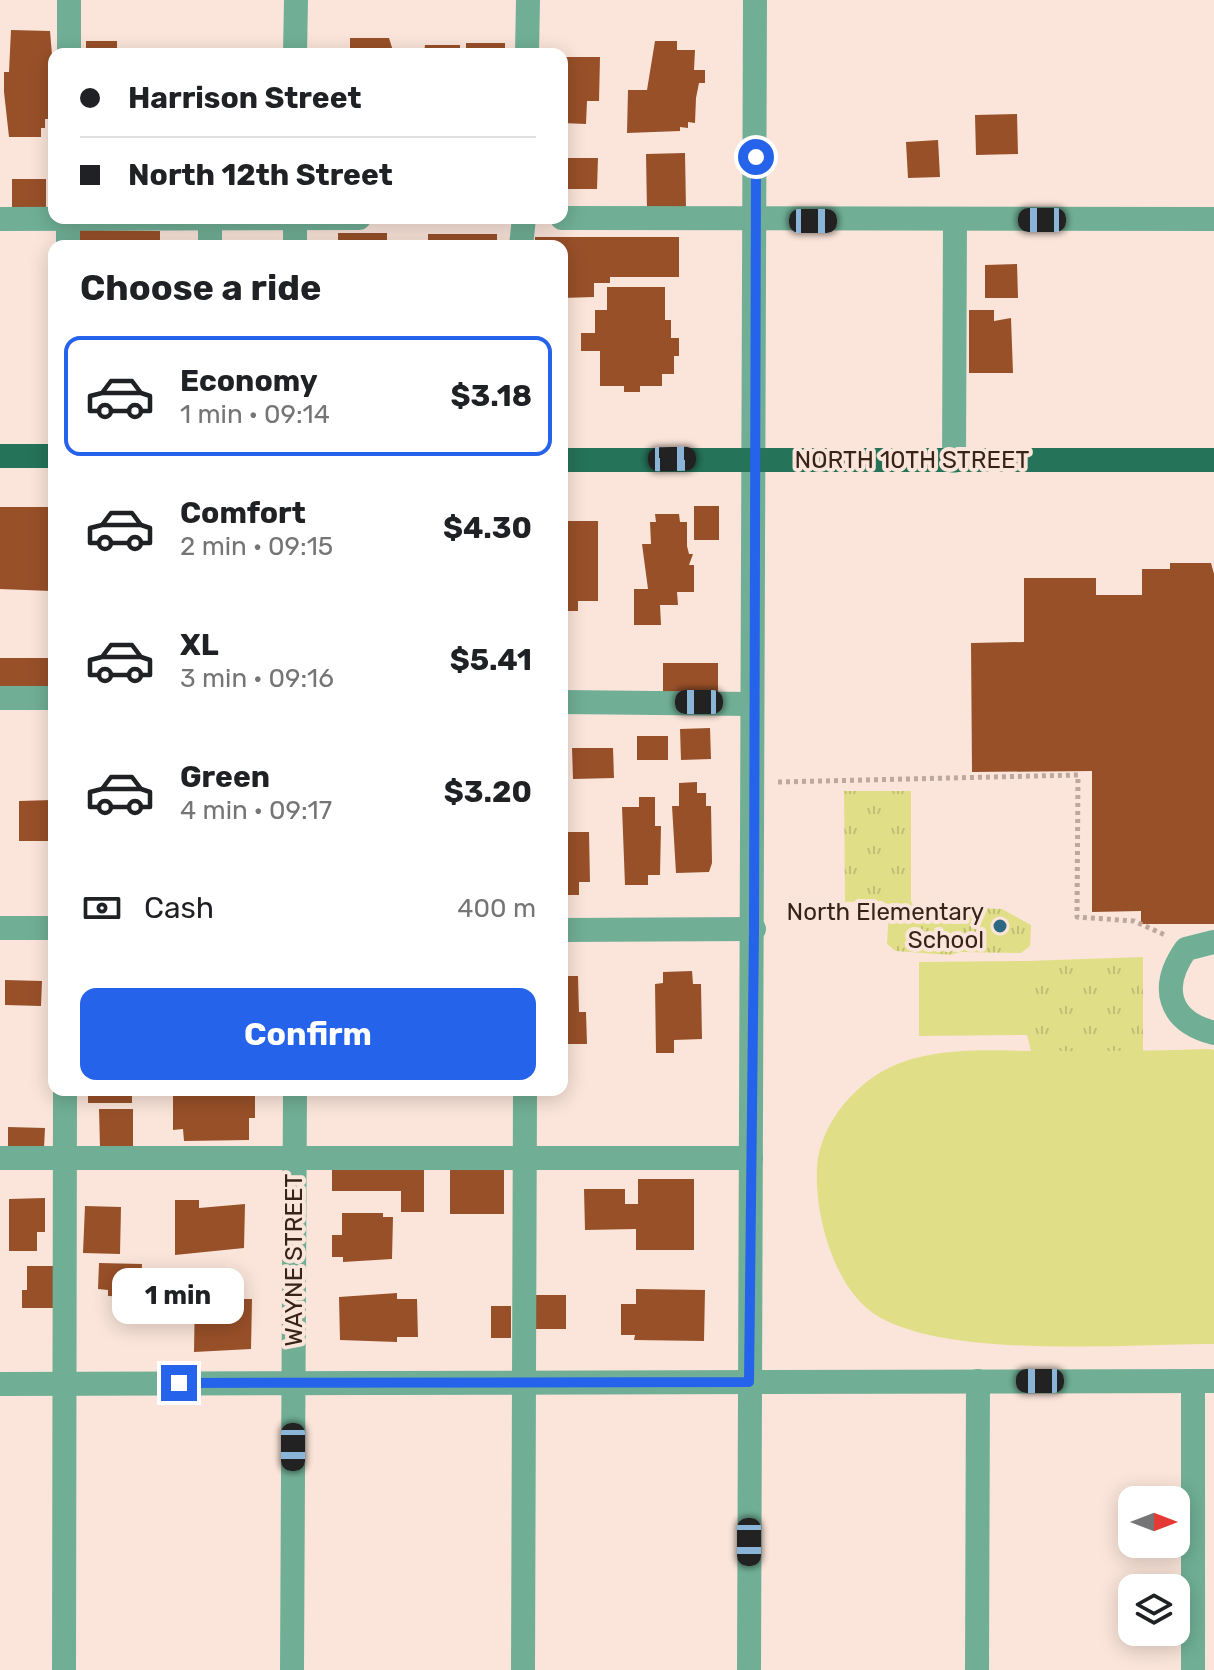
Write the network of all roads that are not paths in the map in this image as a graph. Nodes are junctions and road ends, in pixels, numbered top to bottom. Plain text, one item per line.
1 (69, 0) edge
2 (296, 0) edge
3 (528, 0) edge
4 (755, 0) edge
5 (69, 48) edge
6 (295, 48) edge
7 (527, 48) edge
8 (48, 218) edge
9 (568, 218) edge
10 (0, 219) edge
11 (1214, 219) edge
12 (756, 220) junction
13 (955, 221) junction
14 (0, 456) edge
15 (48, 456) edge
16 (754, 458) junction
17 (568, 460) edge
18 (1214, 460) edge
19 (954, 461) junction
20 (0, 698) edge
21 (48, 698) edge
22 (568, 702) edge
23 (752, 704) junction
24 (0, 928) edge
25 (48, 928) edge
26 (754, 929) junction
27 (568, 930) edge
28 (1214, 942) edge
29 (1214, 1033) edge
30 (65, 1096) edge
31 (295, 1096) edge
32 (525, 1096) edge
33 (295, 1156) junction
34 (526, 1156) junction
35 (0, 1158) edge
36 (65, 1158) junction
37 (751, 1158) junction
38 (978, 1381) junction
39 (1204, 1381) edge
40 (525, 1382) junction
41 (749, 1382) junction
42 (294, 1383) junction
43 (0, 1384) edge
44 (64, 1384) junction
45 (64, 1670) edge
46 (292, 1670) edge
47 (523, 1670) edge
48 (749, 1670) edge
49 (977, 1670) edge
50 (1193, 1670) edge

1 - 5 street
2 - 6 street
3 - 7 street
4 - 12 street
8 - 10 street
9 - 12 street
11 - 13 street
12 - 13 street
12 - 16 street
13 - 19 street
14 - 15 main road
16 - 17 main road, NORTH 10TH STREET
16 - 19 main road, NORTH 10TH STREET
16 - 23 street
18 - 19 main road, NORTH 10TH STREET
20 - 21 street
22 - 23 street
23 - 26 street
24 - 25 street
26 - 27 street
26 - 37 street
28 - 29 street
30 - 36 street
31 - 33 street, WAYNE STREET
32 - 34 street
33 - 34 street
33 - 36 street
33 - 42 street, WAYNE STREET
34 - 37 street
34 - 40 street
35 - 36 street
36 - 44 street
37 - 41 street
38 - 39 street
38 - 41 street
38 - 49 street
39 - 50 street
40 - 41 street
40 - 42 street
40 - 47 street
41 - 48 street
42 - 44 street
42 - 46 street, WAYNE STREET
43 - 44 street
44 - 45 street

